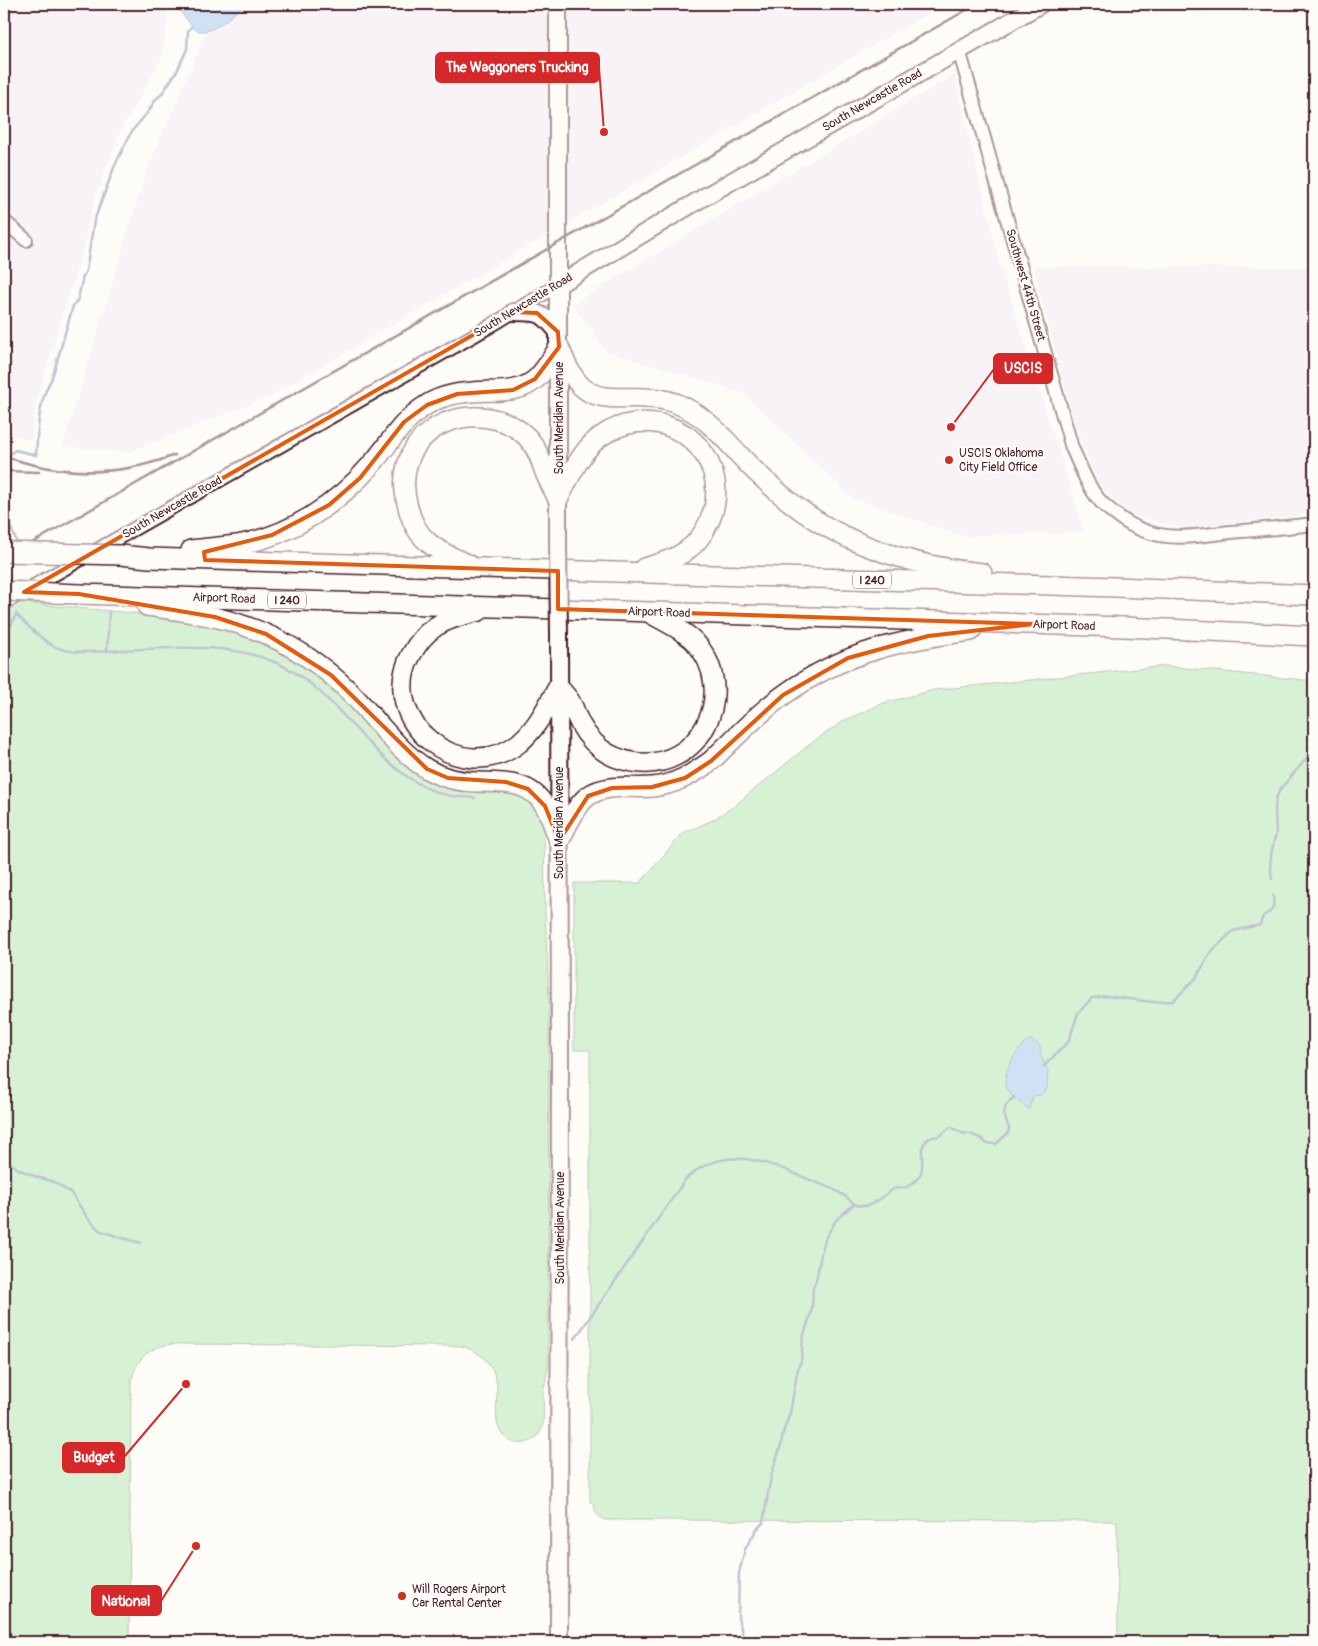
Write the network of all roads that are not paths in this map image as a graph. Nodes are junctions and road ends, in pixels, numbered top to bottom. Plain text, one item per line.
1 (558, 4) edge
2 (1041, 4) edge
3 (959, 50) junction
4 (4, 220) edge
5 (26, 240) dead end
6 (558, 285) junction
7 (513, 312) junction
8 (558, 339) junction
9 (558, 499) junction
10 (1314, 524) edge
11 (4, 552) edge
12 (151, 556) junction
13 (477, 568) junction
14 (628, 573) junction
15 (1115, 588) junction
16 (4, 591) edge
17 (79, 594) junction
18 (1314, 595) edge
19 (4, 603) edge
20 (494, 607) junction
21 (646, 612) junction
22 (1034, 624) junction
23 (1314, 636) edge
24 (558, 687) junction
25 (559, 841) junction
26 (559, 1642) edge

1 - 6 main road, South Meridian Avenue
2 - 3 main road, South Newcastle Road
3 - 6 main road, South Newcastle Road
3 - 10 street, Southwest 44th Street
4 - 5 street
6 - 7 street, South Newcastle Road
6 - 8 main road, South Meridian Avenue
7 - 8 main road
7 - 19 street, South Newcastle Road
8 - 9 main road, South Meridian Avenue
8 - 12 highway
8 - 15 highway
9 - 13 highway
9 - 14 highway
9 - 24 main road, South Meridian Avenue, bridge
11 - 12 highway, I 240, bridge
12 - 13 highway, I 240
13 - 14 highway, I 240
14 - 15 highway, I 240
15 - 18 highway, I 240
16 - 17 highway, Airport Road / I 240, bridge
17 - 20 highway, Airport Road / I 240
17 - 25 highway
20 - 21 highway, Airport Road / I 240
20 - 24 highway
21 - 22 highway, Airport Road / I 240
21 - 24 highway
22 - 23 highway, Airport Road / I 240
22 - 25 highway
24 - 25 main road, South Meridian Avenue
25 - 26 main road, South Meridian Avenue

